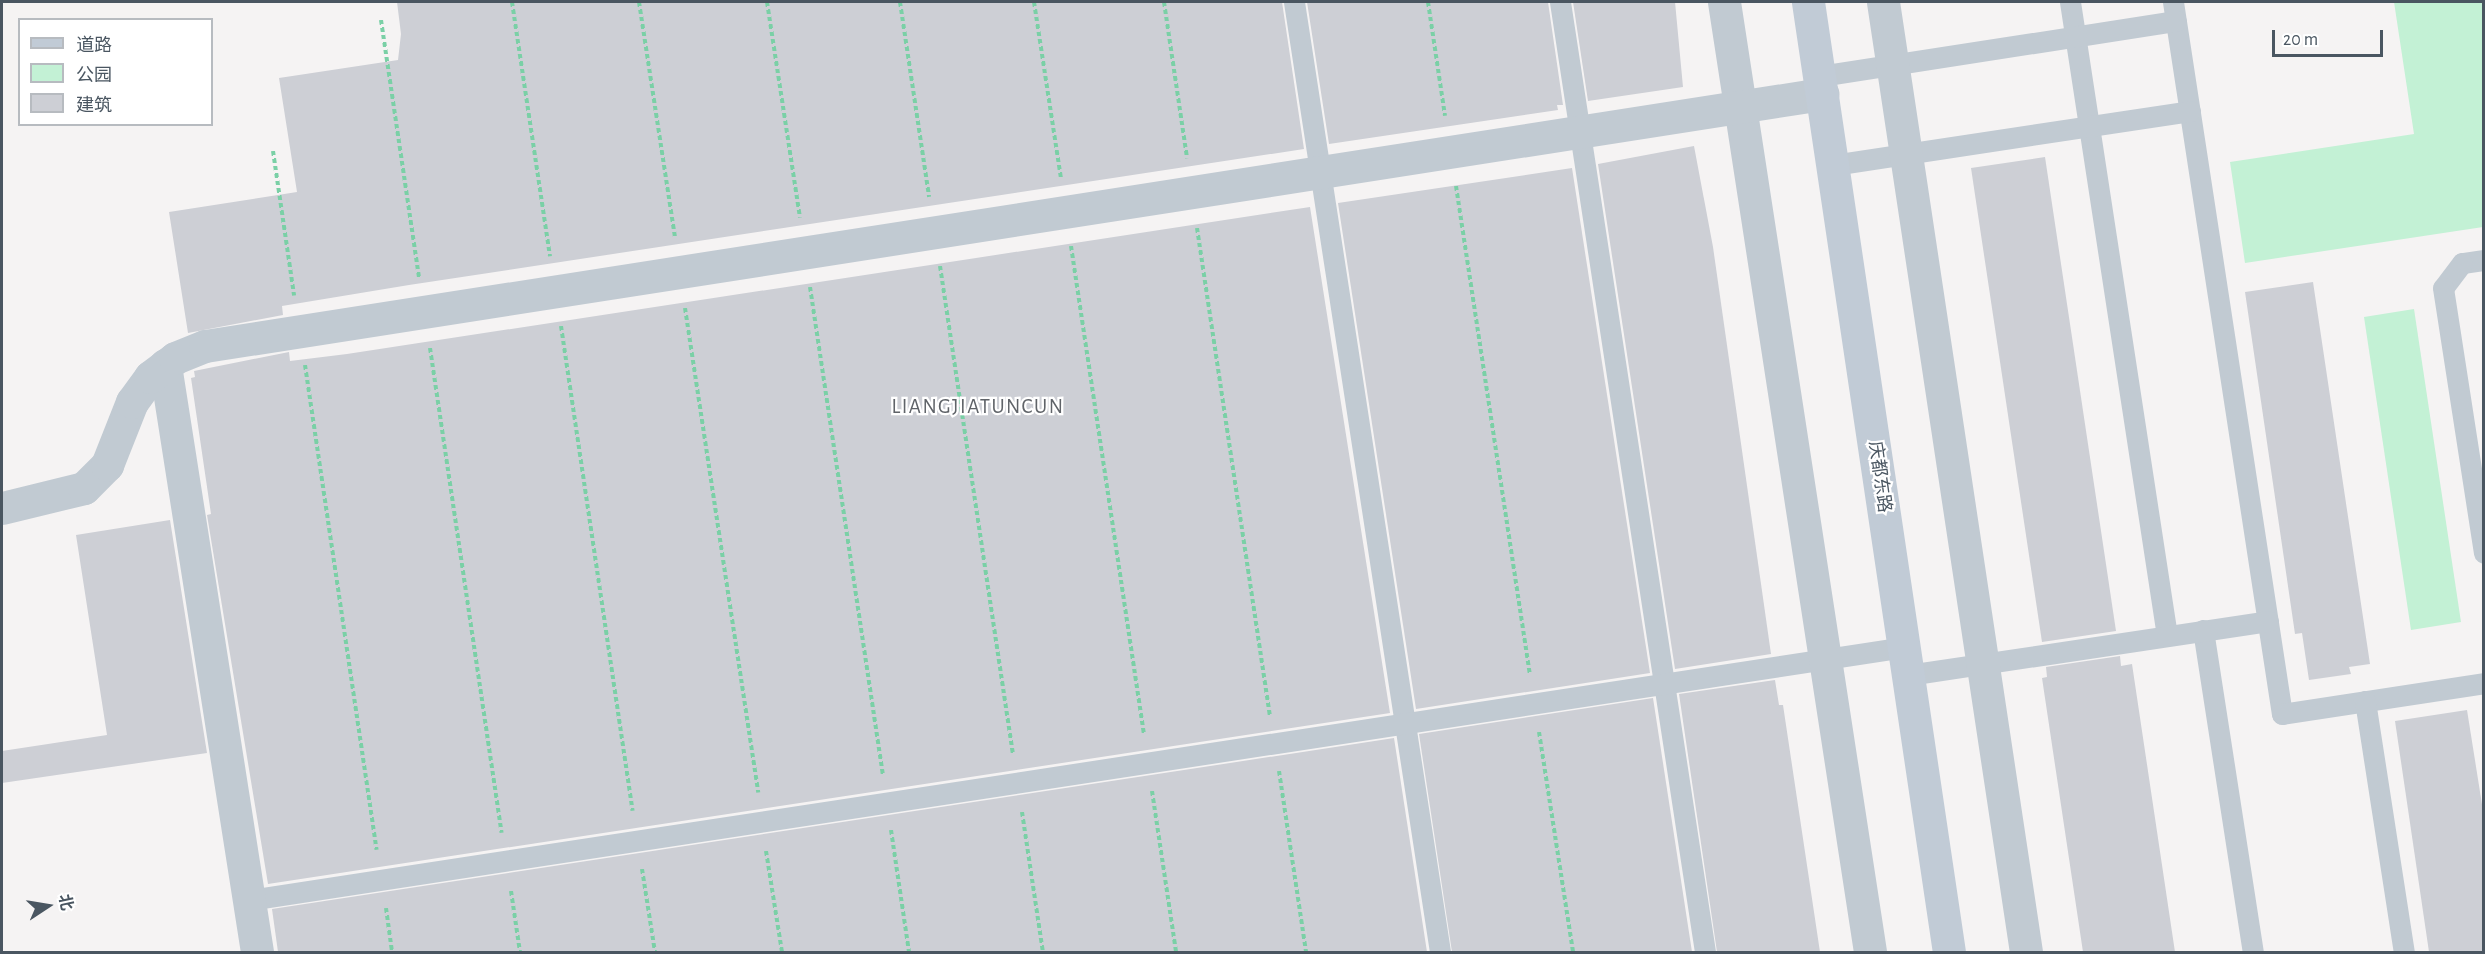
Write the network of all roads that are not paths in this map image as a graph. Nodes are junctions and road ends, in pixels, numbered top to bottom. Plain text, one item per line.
1 (1294, 2) edge
2 (1560, 2) edge
3 (1724, 2) edge
4 (1808, 2) edge
5 (1883, 2) edge
6 (2070, 2) edge
7 (2175, 11) edge
8 (2075, 37) junction
9 (1893, 65) junction
10 (1821, 85) junction
11 (1740, 107) junction
12 (2190, 111) junction
13 (2089, 126) junction
14 (1580, 132) junction
15 (1906, 154) junction
16 (1833, 165) junction
17 (1320, 172) junction
18 (2484, 260) edge
19 (165, 365) junction
20 (2, 508) edge
21 (2484, 553) edge
22 (2268, 621) junction
23 (2203, 630) junction
24 (2167, 636) junction
25 (1825, 660) junction
26 (1906, 661) junction
27 (1983, 664) junction
28 (2484, 683) edge
29 (1664, 684) junction
30 (2365, 701) junction
31 (1405, 723) junction
32 (249, 900) junction
33 (257, 952) edge
34 (1440, 952) edge
35 (1705, 952) edge
36 (1870, 952) edge
37 (1949, 952) edge
38 (2026, 952) edge
39 (2253, 952) edge
40 (2404, 952) edge

1 - 17 lane
2 - 14 lane
3 - 11 street
4 - 10 street, 庆都东路
5 - 9 street
6 - 8 lane
7 - 8 lane
7 - 12 lane
8 - 9 lane
8 - 13 lane
9 - 10 lane
9 - 15 street
10 - 11 street
10 - 16 street, 庆都东路
11 - 14 street
11 - 25 street
12 - 13 lane
12 - 22 lane
13 - 15 lane
13 - 24 lane
14 - 17 street
14 - 29 lane
15 - 16 lane
15 - 27 street
16 - 26 street, 庆都东路
17 - 19 street
17 - 31 lane
18 - 21 lane
19 - 20 street
19 - 32 street
22 - 23 lane
22 - 30 lane
23 - 24 lane
23 - 39 lane
24 - 27 lane
25 - 26 lane
25 - 29 lane
25 - 36 street
26 - 27 lane
26 - 37 street, 庆都东路
27 - 38 street
28 - 30 lane
29 - 31 lane
29 - 35 lane
30 - 40 lane
31 - 32 lane
31 - 34 lane
32 - 33 street

